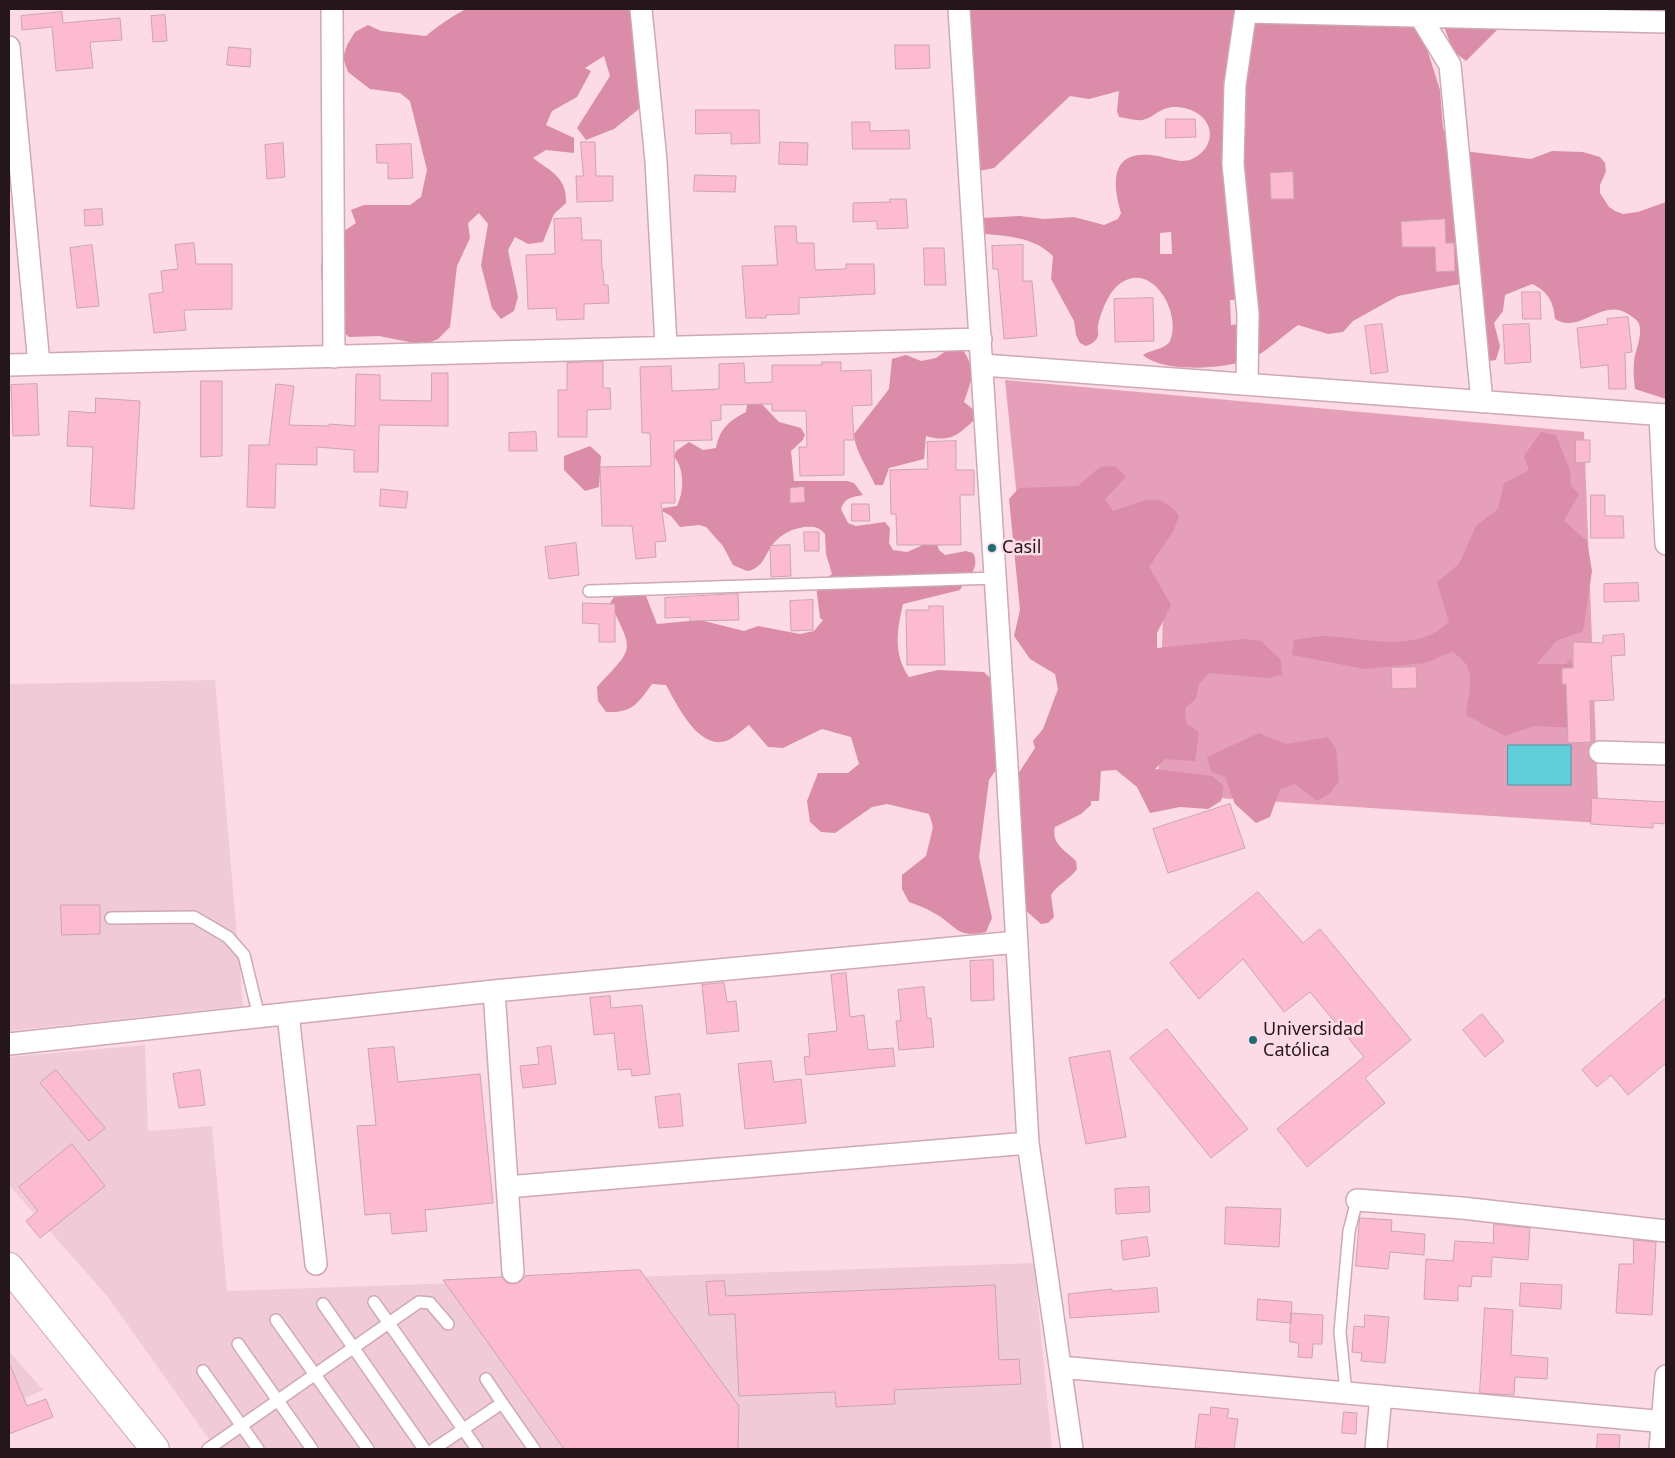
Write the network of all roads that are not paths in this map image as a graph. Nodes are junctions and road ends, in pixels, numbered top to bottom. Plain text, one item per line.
1 (332, 9) edge
2 (641, 9) edge
3 (959, 9) edge
4 (1246, 11) edge
5 (1420, 12) edge
6 (1653, 17) edge
7 (9, 47) edge
8 (981, 339) junction
9 (666, 345) junction
10 (334, 357) junction
11 (9, 364) edge
12 (39, 364) junction
13 (983, 365) junction
14 (1246, 384) junction
15 (1482, 402) junction
16 (1663, 415) edge
17 (1666, 544) edge
18 (996, 578) junction
19 (589, 591) dead end
20 (1600, 752) dead end
21 (1666, 754) edge
22 (111, 918) dead end
23 (1018, 942) junction
24 (494, 991) junction
25 (288, 1014) junction
26 (258, 1017) junction
27 (9, 1044) edge
28 (1028, 1143) junction
29 (507, 1187) junction
30 (1357, 1200) joint
31 (1666, 1231) edge
32 (316, 1264) dead end
33 (9, 1266) edge
34 (513, 1272) dead end
35 (374, 1302) dead end
36 (323, 1304) dead end
37 (276, 1320) dead end
38 (388, 1323) junction
39 (448, 1324) dead end
40 (238, 1344) dead end
41 (353, 1348) junction
42 (1060, 1367) junction
43 (203, 1371) dead end
44 (315, 1375) junction
45 (1666, 1376) edge
46 (486, 1379) dead end
47 (1346, 1393) junction
48 (1381, 1396) junction
49 (277, 1401) junction
50 (502, 1403) junction
51 (1664, 1421) edge
52 (242, 1426) junction
53 (462, 1429) junction
54 (155, 1449) edge
55 (208, 1449) edge
56 (258, 1449) edge
57 (312, 1449) edge
58 (368, 1449) edge
59 (424, 1449) edge
60 (434, 1449) edge
61 (477, 1449) edge
62 (534, 1449) edge
63 (1072, 1449) edge
64 (1376, 1449) edge
65 (1660, 1449) edge

1 - 10 street
2 - 9 street
3 - 8 street
4 - 5 street
4 - 14 street
5 - 6 street
5 - 15 street
7 - 12 street
8 - 9 street
8 - 13 street
9 - 10 street
10 - 12 street
11 - 12 street
13 - 14 street
13 - 18 street
14 - 15 street
15 - 16 street
16 - 17 street
18 - 19 lane
18 - 23 street
20 - 21 street
22 - 26 lane
23 - 24 street
23 - 28 street
24 - 25 street
24 - 29 street
25 - 26 street
25 - 32 street
26 - 27 street
28 - 29 street
28 - 42 street
29 - 34 street
30 - 31 street
30 - 47 lane
33 - 54 main road
35 - 38 lane
36 - 41 lane
37 - 44 lane
38 - 39 lane
38 - 41 lane
38 - 53 lane
40 - 49 lane
41 - 44 lane
41 - 59 lane
42 - 47 street
42 - 63 street
43 - 52 lane
44 - 49 lane
44 - 58 lane
45 - 51 street
46 - 50 lane
47 - 48 street
48 - 51 street
48 - 64 street
49 - 52 lane
49 - 57 lane
50 - 53 lane
50 - 62 lane
51 - 65 street
52 - 55 lane
52 - 56 lane
53 - 60 lane
53 - 61 lane

